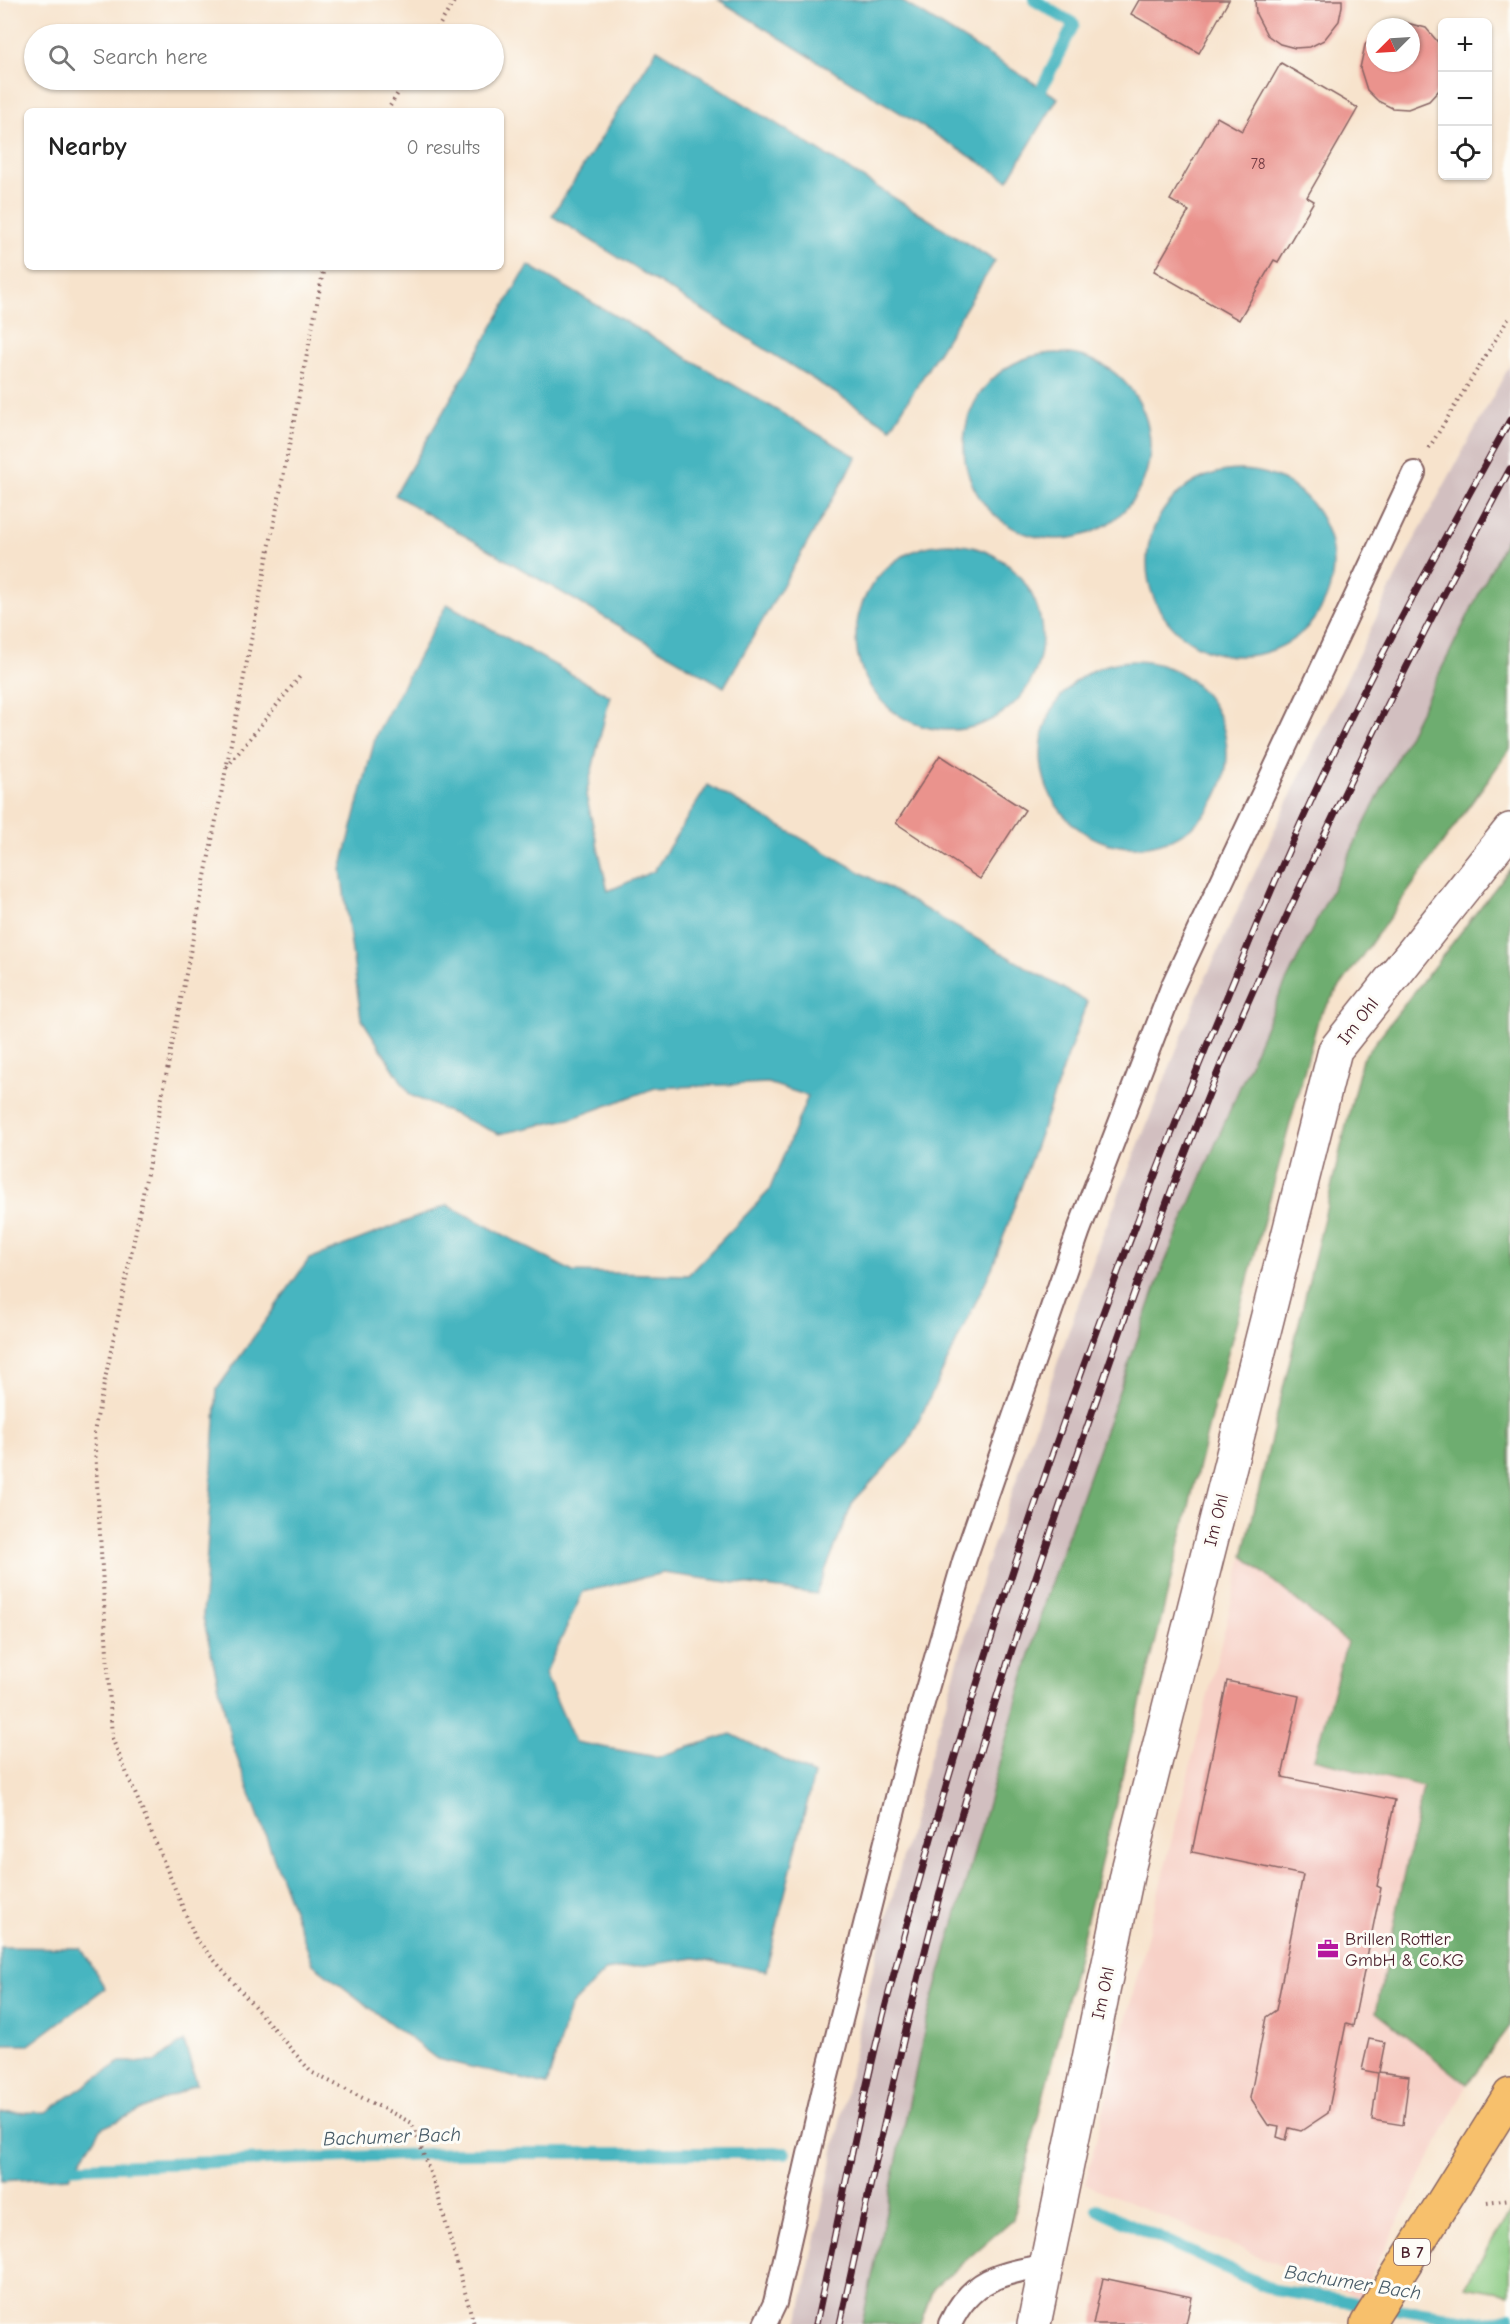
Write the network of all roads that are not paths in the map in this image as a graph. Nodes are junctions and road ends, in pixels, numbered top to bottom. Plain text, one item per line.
1 (1414, 473) road end
2 (1510, 830) edge
3 (1510, 2095) edge
4 (1045, 2266) junction
5 (765, 2324) edge
6 (950, 2324) edge
7 (1034, 2324) edge
8 (1367, 2324) edge

1 - 5 lane
2 - 4 street, Im Ohl
3 - 8 main road, B 7
4 - 6 lane
4 - 7 street, Im Ohl

